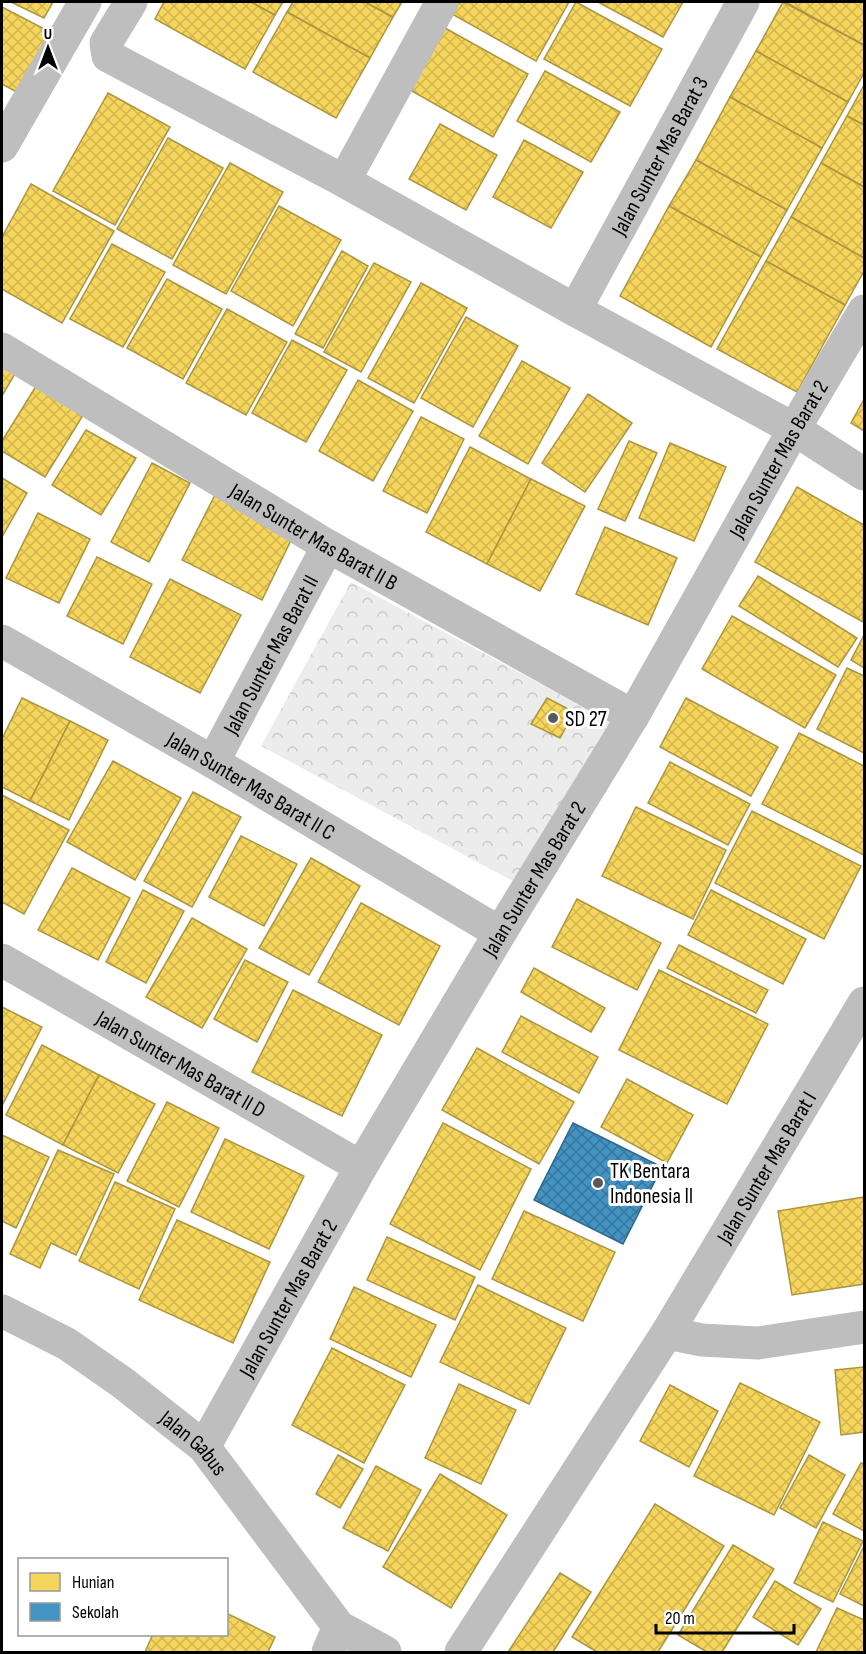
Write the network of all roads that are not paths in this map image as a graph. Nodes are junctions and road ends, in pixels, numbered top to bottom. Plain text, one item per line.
1 (85, 2) edge
2 (131, 2) edge
3 (442, 2) edge
4 (743, 2) edge
5 (2, 146) edge
6 (344, 181) junction
7 (575, 310) junction
8 (864, 311) edge
9 (2, 349) edge
10 (794, 429) junction
11 (864, 474) edge
12 (328, 546) junction
13 (2, 641) edge
14 (633, 717) junction
15 (213, 762) junction
16 (500, 933) junction
17 (2, 960) edge
18 (864, 1003) edge
19 (851, 1046) edge
20 (361, 1167) junction
21 (2, 1311) edge
22 (864, 1327) edge
23 (668, 1333) junction
24 (204, 1447) junction
25 (333, 1640) edge
26 (385, 1653) edge
27 (461, 1653) edge

1 - 5 street
2 - 6 street
3 - 6 street
4 - 7 street, Jalan Sunter Mas Barat 3
6 - 7 street
7 - 10 street
8 - 10 street, Jalan Sunter Mas Barat 2
9 - 12 street, Jalan Sunter Mas Barat II B
10 - 11 street
10 - 14 street, Jalan Sunter Mas Barat 2
12 - 14 street, Jalan Sunter Mas Barat II B
12 - 15 street, Jalan Sunter Mas Barat II
13 - 15 street, Jalan Sunter Mas Barat II C
14 - 16 street, Jalan Sunter Mas Barat 2
15 - 16 street, Jalan Sunter Mas Barat II C
16 - 20 street, Jalan Sunter Mas Barat 2
17 - 20 street, Jalan Sunter Mas Barat II D
18 - 19 street, Jalan Sunter Mas Barat I
19 - 23 street, Jalan Sunter Mas Barat I
20 - 24 street, Jalan Sunter Mas Barat 2
21 - 24 street, Jalan Gabus
22 - 23 street
23 - 27 street, Jalan Sunter Mas Barat I
24 - 25 street, Jalan Gabus
25 - 26 street

